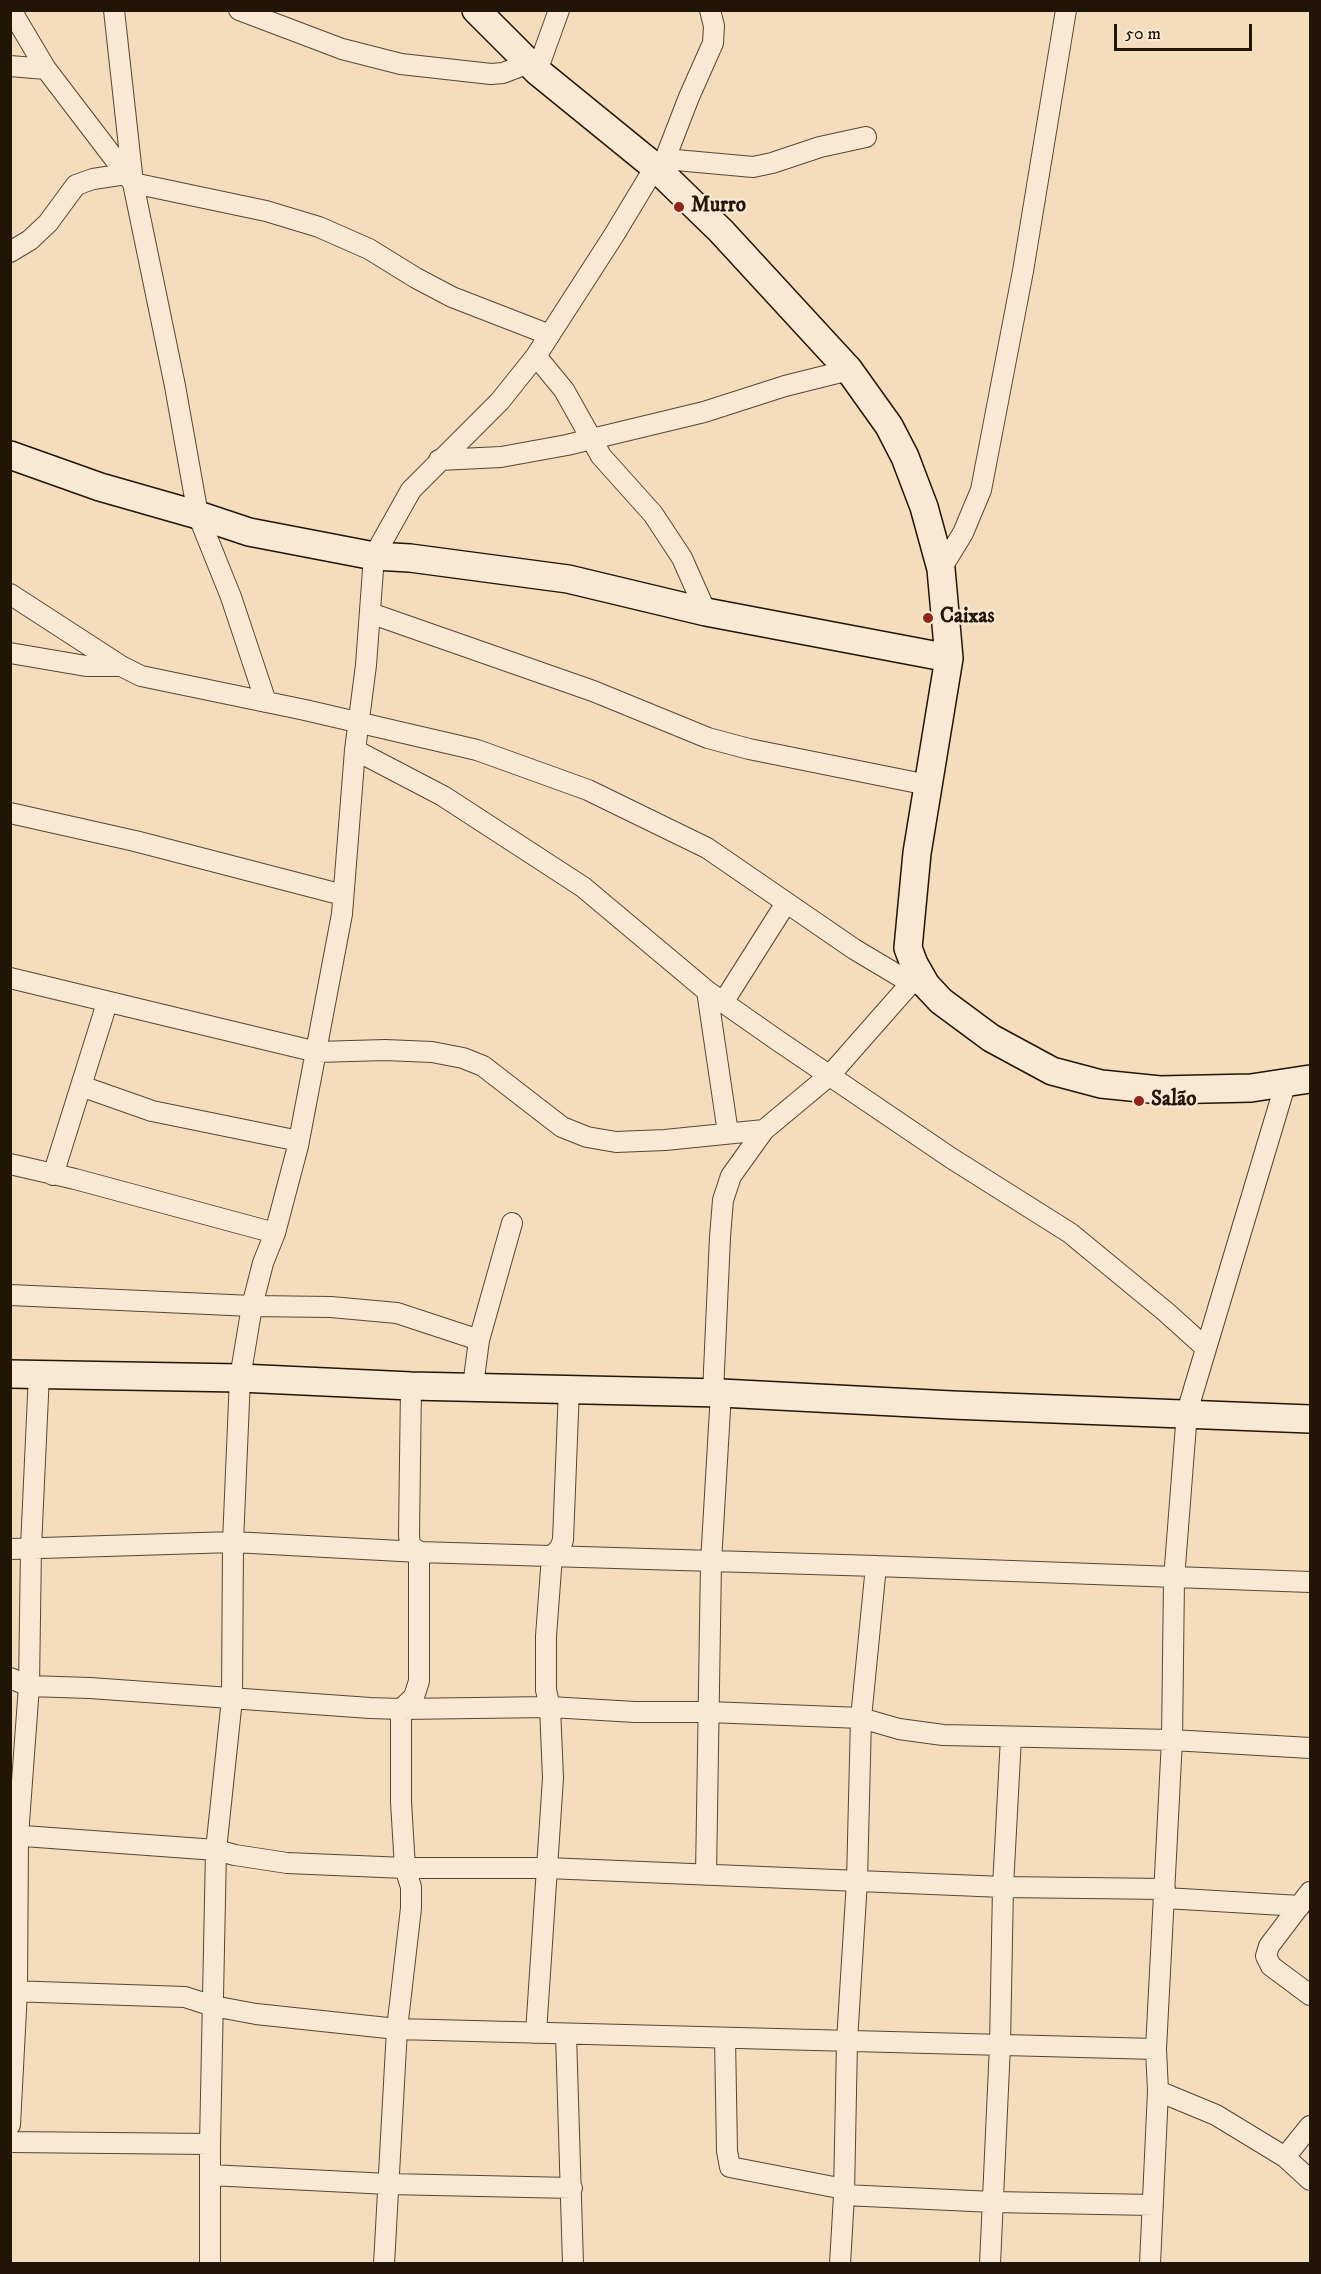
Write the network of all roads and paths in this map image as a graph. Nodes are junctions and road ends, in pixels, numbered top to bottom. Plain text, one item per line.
1 (11, 10) edge
2 (114, 10) edge
3 (239, 10) edge
4 (476, 10) edge
5 (559, 10) edge
6 (710, 10) edge
7 (1066, 10) edge
8 (10, 66) edge
9 (533, 67) junction
10 (46, 69) junction
11 (866, 137) dead end
12 (660, 163) junction
13 (129, 179) junction
14 (10, 252) edge
15 (550, 334) junction
16 (536, 356) junction
17 (849, 370) junction
18 (591, 439) junction
19 (10, 455) edge
20 (439, 460) junction
21 (198, 515) junction
22 (374, 556) junction
23 (941, 569) junction
24 (10, 594) edge
25 (706, 612) junction
26 (370, 613) junction
27 (10, 653) edge
28 (949, 658) junction
29 (121, 666) junction
30 (266, 702) junction
31 (358, 722) junction
32 (355, 750) junction
33 (928, 785) junction
34 (10, 813) edge
35 (343, 895) junction
36 (786, 903) junction
37 (10, 978) edge
38 (919, 984) junction
39 (707, 991) junction
40 (724, 1001) junction
41 (107, 1003) junction
42 (317, 1052) junction
43 (830, 1075) junction
44 (1298, 1081) edge
45 (81, 1086) junction
46 (764, 1130) junction
47 (728, 1133) junction
48 (299, 1141) junction
49 (10, 1164) edge
50 (53, 1175) junction
51 (512, 1223) dead end
52 (275, 1233) junction
53 (10, 1295) edge
54 (252, 1306) junction
55 (479, 1341) junction
56 (1206, 1348) junction
57 (10, 1374) edge
58 (39, 1374) junction
59 (240, 1378) junction
60 (411, 1386) junction
61 (473, 1386) junction
62 (569, 1388) junction
63 (717, 1393) junction
64 (1187, 1412) junction
65 (1311, 1419) edge
66 (233, 1542) junction
67 (31, 1547) junction
68 (10, 1549) edge
69 (419, 1552) junction
70 (552, 1556) junction
71 (711, 1562) junction
72 (876, 1566) junction
73 (1174, 1579) junction
74 (1311, 1582) edge
75 (10, 1678) edge
76 (29, 1686) junction
77 (232, 1699) junction
78 (550, 1707) junction
79 (401, 1709) junction
80 (709, 1712) junction
81 (861, 1718) junction
82 (1011, 1737) junction
83 (1172, 1740) junction
84 (1311, 1748) edge
85 (14, 1835) edge
86 (216, 1850) junction
87 (405, 1868) junction
88 (547, 1868) junction
89 (706, 1875) junction
90 (857, 1881) junction
91 (1004, 1887) junction
92 (1165, 1894) junction
93 (1305, 1899) edge
94 (14, 1991) edge
95 (1311, 1995) edge
96 (213, 2007) junction
97 (397, 2029) junction
98 (536, 2033) junction
99 (566, 2034) junction
100 (725, 2038) junction
101 (847, 2041) junction
102 (1000, 2045) junction
103 (1156, 2049) junction
104 (1158, 2091) junction
105 (10, 2125) edge
106 (1311, 2126) edge
107 (10, 2142) edge
108 (210, 2144) junction
109 (1285, 2157) junction
110 (210, 2175) junction
111 (1311, 2180) edge
112 (388, 2184) junction
113 (572, 2188) junction
114 (844, 2192) junction
115 (993, 2202) junction
116 (1154, 2205) junction
117 (210, 2264) edge
118 (384, 2264) edge
119 (573, 2264) edge
120 (840, 2264) edge
121 (990, 2264) edge
122 (1150, 2264) edge

1 - 10 street
2 - 13 street
3 - 9 street
4 - 9 street
5 - 9 street
6 - 12 street
7 - 23 street
8 - 10 street
9 - 12 street
10 - 13 street
11 - 12 street
12 - 15 street
12 - 17 street
13 - 14 street
13 - 15 street
13 - 21 street
15 - 16 street
16 - 18 street
16 - 20 street
17 - 18 street
17 - 23 street
18 - 20 street
18 - 25 street
19 - 21 street
20 - 22 street
21 - 22 street
21 - 30 street
22 - 25 street
22 - 26 street
23 - 28 street
24 - 29 street
25 - 28 street
26 - 31 street
26 - 33 street
27 - 29 street
28 - 33 street
29 - 30 street
30 - 31 street
31 - 32 street
31 - 36 street
32 - 35 street
32 - 39 street
33 - 38 street
34 - 35 street
35 - 42 street
36 - 38 street
36 - 40 street
37 - 41 street
38 - 43 street
38 - 44 street
39 - 40 street
39 - 47 street
40 - 43 street
41 - 42 street
41 - 45 street
42 - 47 street
42 - 48 street
43 - 46 street
43 - 56 street
44 - 56 street
45 - 48 street
45 - 50 street
46 - 47 street
46 - 63 street
48 - 52 street
49 - 50 street
50 - 52 street
51 - 55 street
52 - 54 street
53 - 54 street
54 - 55 street
54 - 59 street
55 - 61 street
56 - 64 street
57 - 58 street
58 - 59 street
58 - 67 street
59 - 60 street
59 - 66 street
60 - 61 street
60 - 69 street
61 - 62 street
62 - 63 street
62 - 70 street
63 - 64 street
63 - 71 street
64 - 65 street
64 - 73 street
66 - 67 street
66 - 69 street
66 - 77 street
67 - 68 street
67 - 76 street
69 - 70 street
69 - 79 street
70 - 71 street
70 - 78 street
71 - 72 street
71 - 80 street
72 - 73 street
72 - 81 street
73 - 74 street
73 - 83 street
75 - 76 street
76 - 77 street
76 - 85 street
77 - 79 street
77 - 86 street
78 - 79 street
78 - 80 street
78 - 88 street
79 - 87 street
80 - 81 street
80 - 89 street
81 - 82 street
81 - 90 street
82 - 83 street
82 - 91 street
83 - 84 street
83 - 92 street
85 - 86 street
85 - 94 street
86 - 87 street
86 - 96 street
87 - 88 street
87 - 97 street
88 - 89 street
88 - 98 street
89 - 90 street
90 - 91 street
90 - 101 street
91 - 92 street
91 - 102 street
92 - 93 street
92 - 103 street
93 - 95 street
94 - 96 street
94 - 105 street
96 - 97 street
96 - 108 street
97 - 98 street
97 - 112 street
98 - 99 street
99 - 100 street
99 - 113 street
100 - 101 street
100 - 114 street
101 - 102 street
101 - 114 street
102 - 103 street
102 - 115 street
103 - 104 street
104 - 109 street
104 - 116 street
106 - 109 street
107 - 108 street
108 - 110 street
109 - 111 street
110 - 112 street
110 - 117 street
112 - 113 street
112 - 118 street
113 - 119 street
114 - 115 street
114 - 120 street
115 - 116 street
115 - 121 street
116 - 122 street

